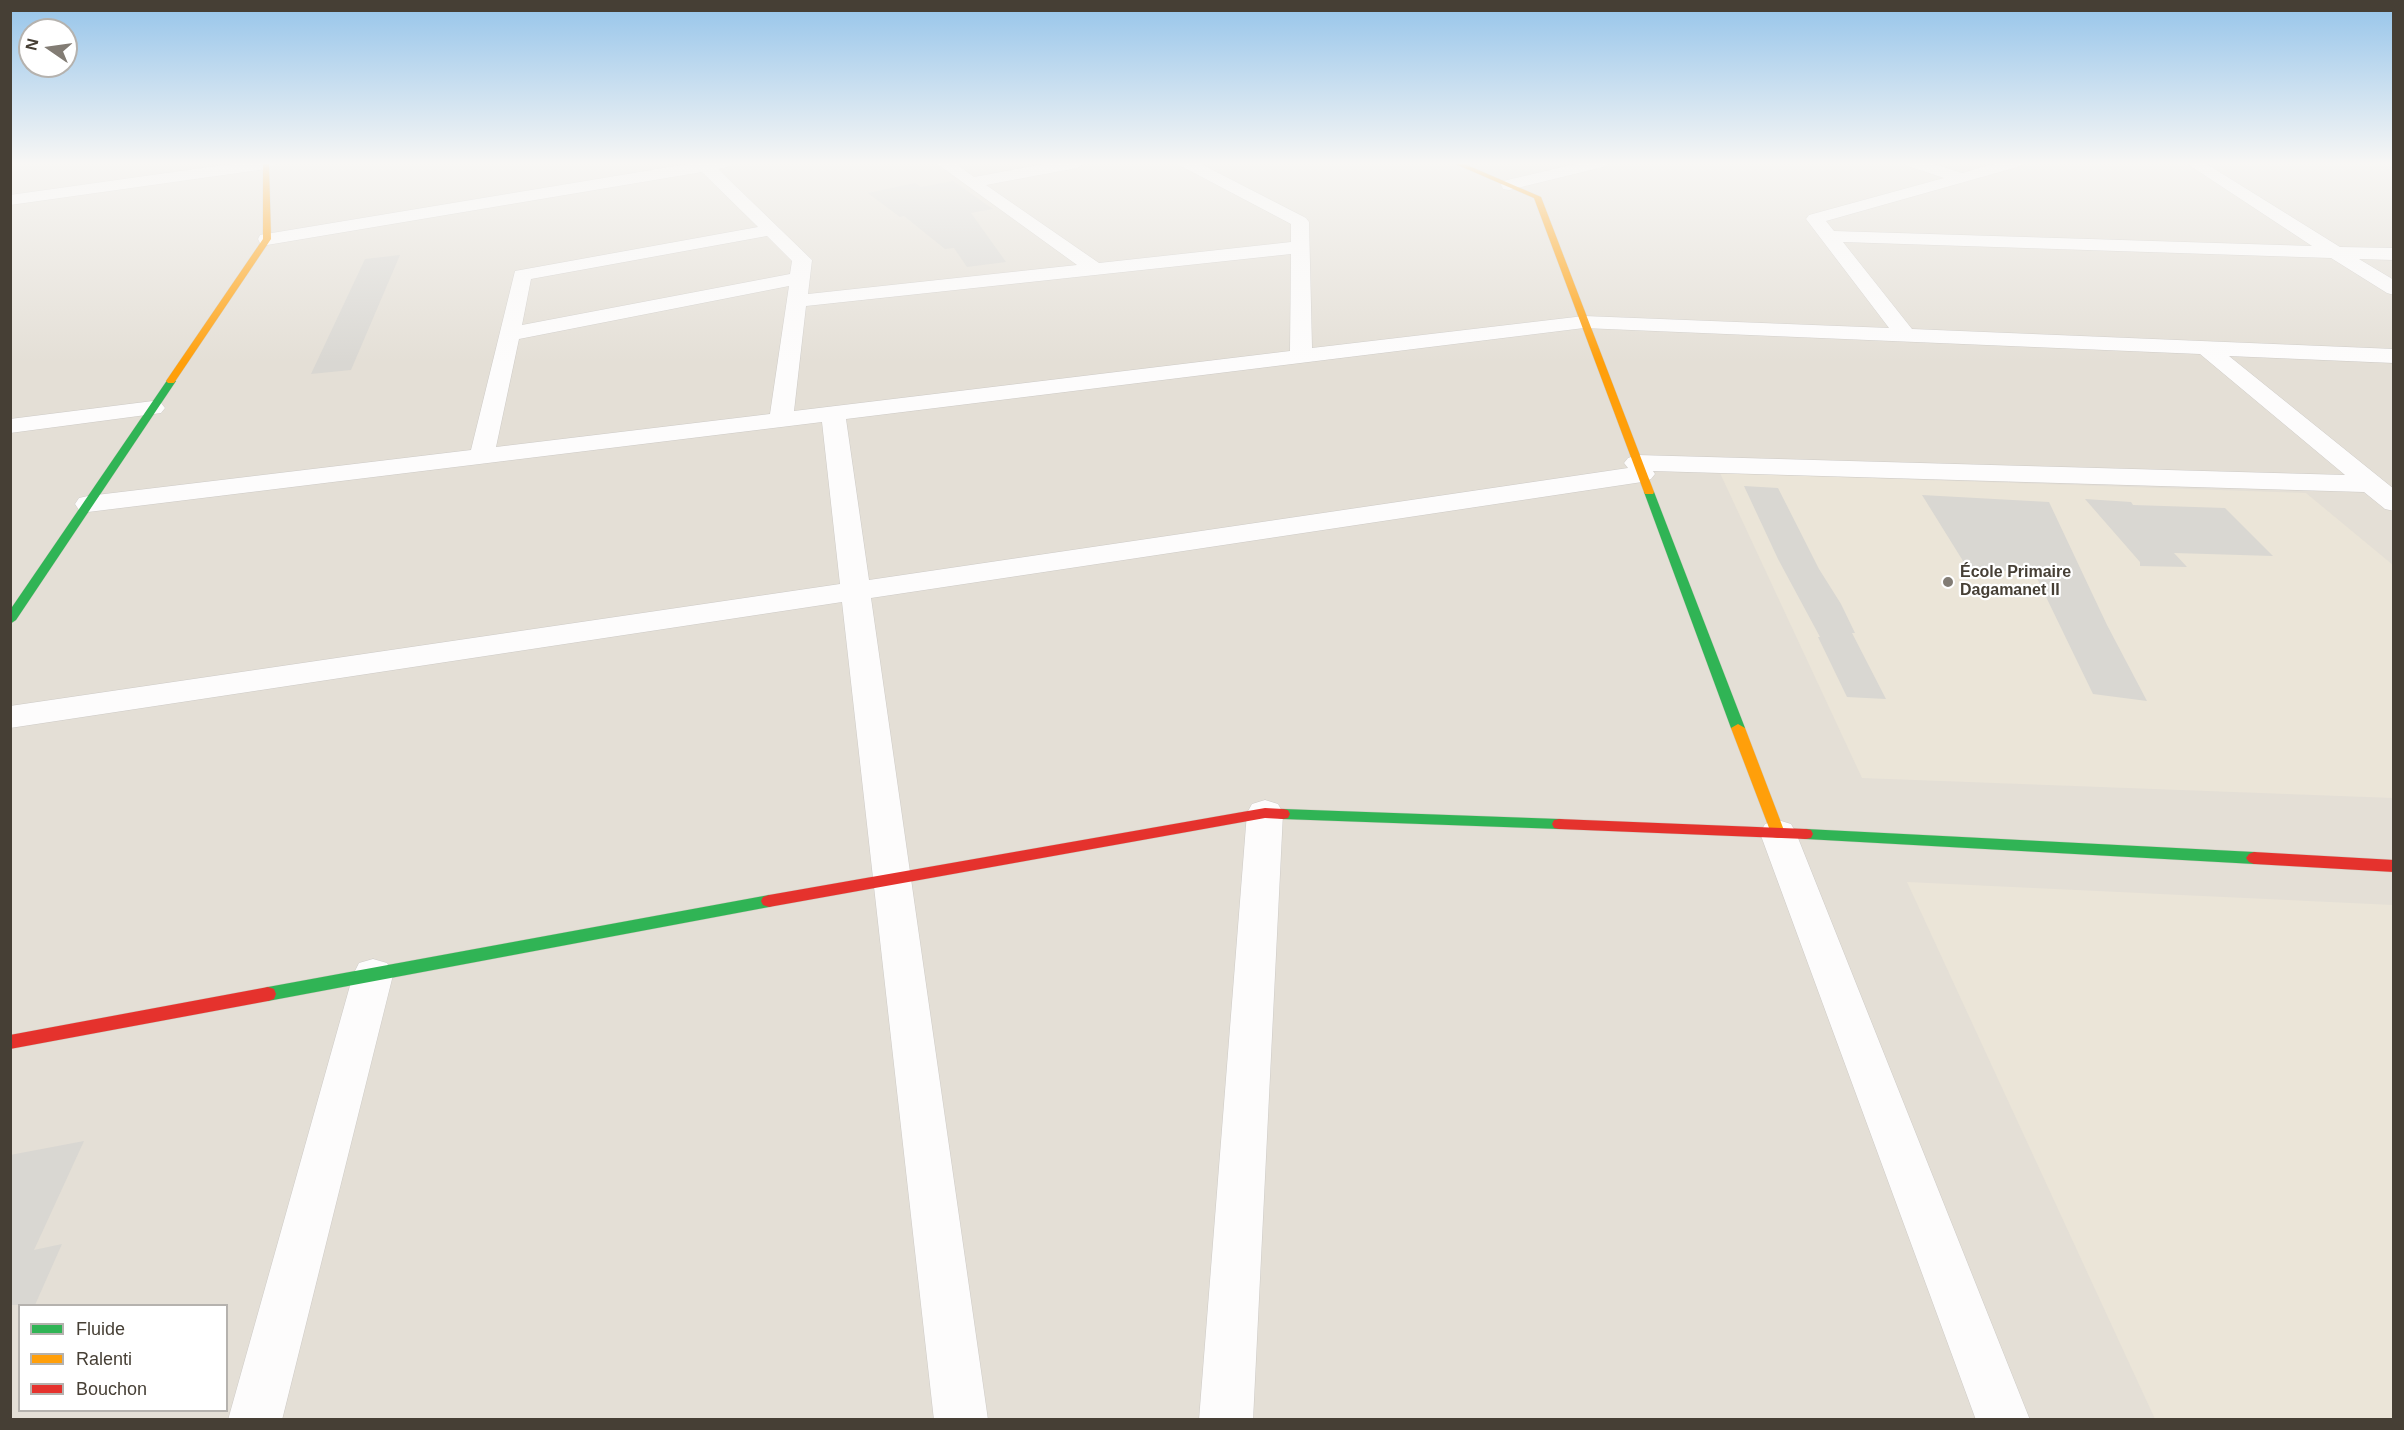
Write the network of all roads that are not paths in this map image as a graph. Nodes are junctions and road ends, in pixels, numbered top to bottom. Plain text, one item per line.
1 (267, 230) edge
2 (322, 230) edge
3 (771, 230) joint
4 (1039, 230) edge
5 (1300, 230) edge
6 (1549, 230) edge
7 (1823, 230) edge
8 (2300, 230) edge
9 (1828, 236) junction
10 (267, 239) junction
11 (1300, 247) junction
12 (2336, 252) junction
13 (2394, 254) edge
14 (1095, 269) junction
15 (799, 278) junction
16 (2394, 289) edge
17 (797, 301) junction
18 (1584, 322) junction
19 (509, 334) junction
20 (1905, 335) junction
21 (2206, 348) junction
22 (2394, 356) edge
23 (1301, 357) junction
24 (153, 408) junction
25 (833, 414) junction
26 (781, 420) junction
27 (10, 426) edge
28 (482, 456) junction
29 (1640, 469) junction
30 (2371, 484) junction
31 (2394, 503) edge
32 (88, 504) junction
33 (856, 591) junction
34 (10, 620) edge
35 (10, 717) edge
36 (1265, 813) junction
37 (1778, 833) junction
38 (2394, 866) edge
39 (892, 878) junction
40 (373, 975) junction
41 (10, 1042) edge
42 (255, 1419) edge
43 (961, 1419) edge
44 (1226, 1419) edge
45 (2003, 1419) edge

1 - 10 street
2 - 10 street
3 - 15 street
3 - 19 street
4 - 14 street
5 - 11 street
6 - 18 street
7 - 9 street
8 - 12 street
9 - 12 street
9 - 20 street
10 - 24 street
11 - 14 street
11 - 23 street
12 - 13 street
12 - 16 street
14 - 17 street
15 - 17 street
15 - 19 street
17 - 26 street
18 - 20 street
18 - 23 street
18 - 29 street
19 - 28 street
20 - 21 street
21 - 22 street
21 - 30 street
23 - 25 street
24 - 27 street
24 - 32 street
25 - 26 street
25 - 33 street
26 - 28 street
28 - 32 street
29 - 30 street
29 - 33 street
29 - 37 street
30 - 31 street
32 - 34 street
33 - 35 street
33 - 39 street
36 - 37 street
36 - 39 street
36 - 44 street
37 - 38 street
37 - 45 street
39 - 40 street
39 - 43 street
40 - 41 street
40 - 42 street

